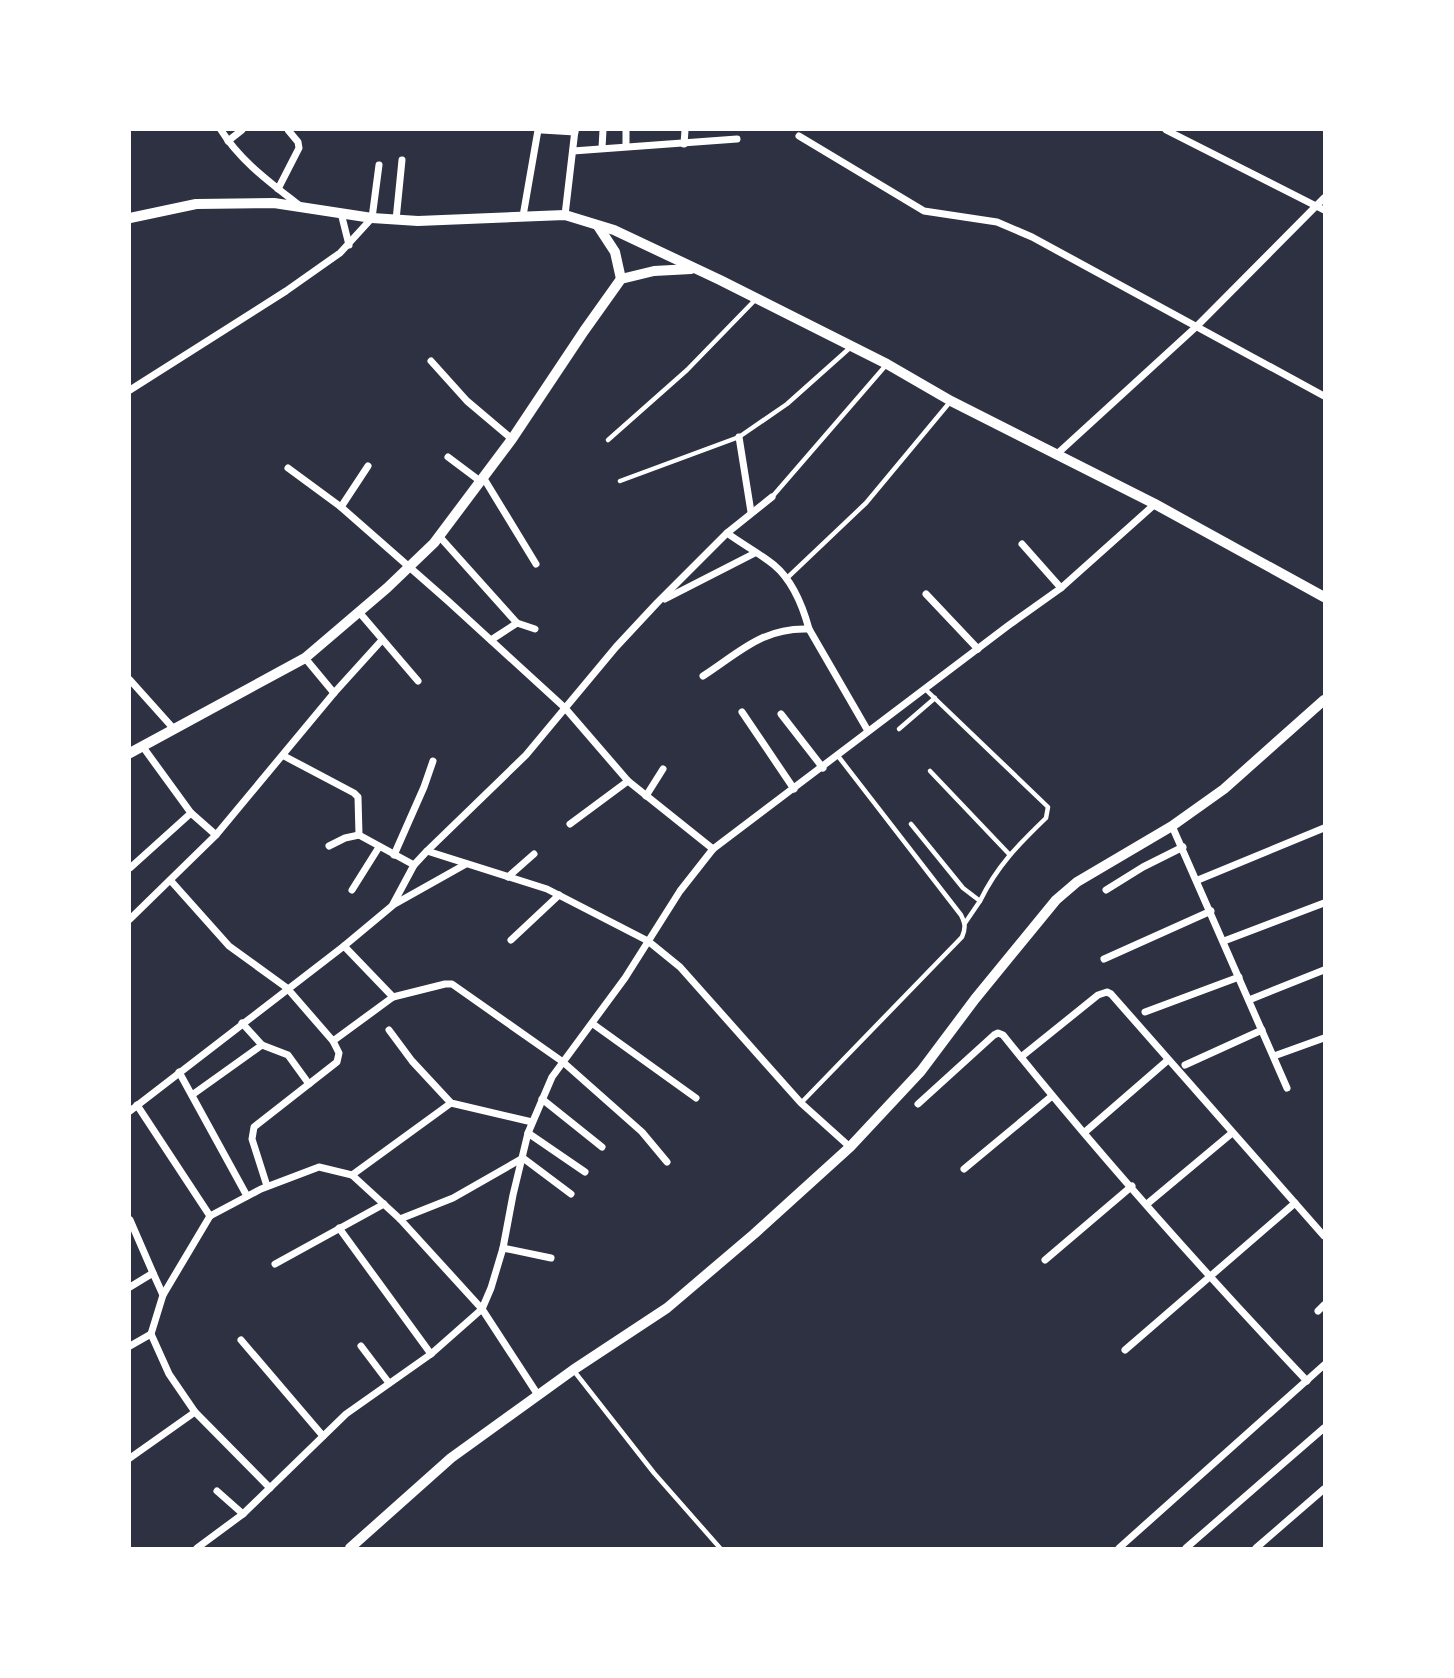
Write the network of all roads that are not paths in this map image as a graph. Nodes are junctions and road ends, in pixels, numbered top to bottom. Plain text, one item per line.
1 (221, 130) edge
2 (242, 130) edge
3 (288, 130) edge
4 (540, 130) edge
5 (603, 130) edge
6 (626, 130) edge
7 (685, 130) edge
8 (1166, 130) edge
9 (575, 131) edge
10 (799, 136) dead end
11 (737, 139) dead end
12 (228, 141) junction
13 (684, 144) junction
14 (626, 146) junction
15 (602, 148) junction
16 (573, 150) junction
17 (402, 160) dead end
18 (379, 165) dead end
19 (278, 188) junction
20 (1325, 198) edge
21 (301, 206) junction
22 (1321, 208) edge
23 (341, 213) junction
24 (565, 215) junction
25 (523, 216) junction
26 (130, 218) edge
27 (372, 218) junction
28 (396, 220) junction
29 (596, 224) junction
30 (349, 244) junction
31 (694, 269) junction
32 (621, 279) junction
33 (757, 298) junction
34 (1197, 326) junction
35 (852, 345) junction
36 (431, 361) dead end
37 (887, 364) junction
38 (130, 390) edge
39 (1325, 396) edge
40 (951, 401) junction
41 (739, 437) junction
42 (512, 439) junction
43 (608, 440) dead end
44 (1057, 454) junction
45 (448, 457) dead end
46 (368, 466) dead end
47 (288, 468) dead end
48 (481, 479) junction
49 (620, 481) dead end
50 (772, 497) joint
51 (1155, 504) junction
52 (341, 508) junction
53 (751, 512) junction
54 (727, 533) junction
55 (439, 536) junction
56 (1023, 544) dead end
57 (755, 553) junction
58 (536, 564) dead end
59 (408, 567) junction
60 (786, 579) junction
61 (1061, 588) junction
62 (926, 594) dead end
63 (1325, 597) edge
64 (657, 603) junction
65 (359, 612) junction
66 (517, 623) junction
67 (535, 629) dead end
68 (809, 629) junction
69 (382, 640) junction
70 (491, 640) junction
71 (978, 649) junction
72 (305, 658) junction
73 (703, 676) dead end
74 (130, 680) edge
75 (418, 681) dead end
76 (924, 688) junction
77 (334, 692) junction
78 (935, 698) junction
79 (1325, 701) edge
80 (565, 708) junction
81 (742, 712) dead end
82 (781, 714) dead end
83 (173, 728) junction
84 (899, 729) dead end
85 (868, 731) junction
86 (143, 747) junction
87 (130, 753) edge
88 (284, 756) junction
89 (838, 756) junction
90 (433, 761) dead end
91 (823, 768) junction
92 (663, 769) dead end
93 (930, 771) dead end
94 (628, 781) junction
95 (794, 789) junction
96 (646, 796) junction
97 (191, 813) junction
98 (570, 824) dead end
99 (911, 824) dead end
100 (1172, 825) junction
101 (1325, 828) edge
102 (216, 835) junction
103 (359, 835) junction
104 (329, 846) dead end
105 (379, 847) junction
106 (1183, 847) junction
107 (713, 849) junction
108 (427, 851) junction
109 (534, 853) dead end
110 (1009, 854) junction
111 (394, 855) junction
112 (466, 864) junction
113 (414, 865) junction
114 (130, 868) edge
115 (508, 877) junction
116 (1198, 880) junction
117 (171, 881) junction
118 (352, 890) dead end
119 (1106, 890) dead end
120 (559, 895) junction
121 (980, 901) junction
122 (1325, 904) edge
123 (393, 906) junction
124 (1211, 911) junction
125 (130, 919) edge
126 (965, 923) junction
127 (511, 940) dead end
128 (648, 941) junction
129 (1224, 941) junction
130 (344, 946) junction
131 (1104, 959) dead end
132 (1325, 970) edge
133 (1239, 976) junction
134 (287, 988) junction
135 (393, 997) junction
136 (1249, 1000) junction
137 (1145, 1012) dead end
138 (242, 1023) junction
139 (593, 1024) junction
140 (389, 1030) dead end
141 (1262, 1030) junction
142 (1325, 1038) edge
143 (333, 1041) junction
144 (262, 1045) junction
145 (1273, 1056) junction
146 (1021, 1057) junction
147 (1168, 1060) junction
148 (563, 1062) junction
149 (1185, 1065) dead end
150 (179, 1072) junction
151 (309, 1084) junction
152 (1287, 1088) dead end
153 (192, 1095) junction
154 (1052, 1096) junction
155 (696, 1098) dead end
156 (541, 1099) junction
157 (451, 1103) junction
158 (801, 1103) junction
159 (918, 1104) dead end
160 (137, 1105) junction
161 (130, 1111) edge
162 (531, 1122) junction
163 (1084, 1132) junction
164 (528, 1133) junction
165 (1232, 1133) junction
166 (602, 1147) dead end
167 (850, 1147) junction
168 (523, 1158) junction
169 (667, 1162) dead end
170 (964, 1169) dead end
171 (585, 1172) dead end
172 (352, 1175) junction
173 (267, 1186) junction
174 (1132, 1186) junction
175 (571, 1194) dead end
176 (247, 1196) junction
177 (1295, 1203) junction
178 (384, 1204) junction
179 (1147, 1204) junction
180 (210, 1216) junction
181 (400, 1219) junction
182 (130, 1220) edge
183 (340, 1228) junction
184 (1325, 1236) edge
185 (503, 1248) junction
186 (551, 1258) dead end
187 (1045, 1260) dead end
188 (275, 1264) dead end
189 (153, 1273) junction
190 (1210, 1276) junction
191 (130, 1287) edge
192 (163, 1295) junction
193 (482, 1309) junction
194 (151, 1334) junction
195 (240, 1340) dead end
196 (130, 1346) edge
197 (361, 1346) dead end
198 (1125, 1350) dead end
199 (431, 1354) junction
200 (1324, 1366) edge
201 (573, 1370) junction
202 (1307, 1381) junction
203 (389, 1384) junction
204 (538, 1395) junction
205 (195, 1412) junction
206 (1325, 1428) edge
207 (323, 1436) junction
208 (130, 1458) edge
209 (271, 1489) junction
210 (1325, 1489) edge
211 (217, 1490) dead end
212 (243, 1514) junction
213 (197, 1549) edge
214 (350, 1549) edge
215 (720, 1549) edge
216 (1119, 1549) edge
217 (1186, 1549) edge
218 (1256, 1549) edge

1 - 12 street
2 - 12 street
3 - 19 street
4 - 9 street
4 - 25 street
5 - 15 street
6 - 14 street
7 - 13 street
8 - 22 street
9 - 16 street
10 - 34 street
11 - 13 street
12 - 19 street
13 - 14 street
14 - 15 street
15 - 16 street
16 - 24 street
17 - 28 street
18 - 27 street
19 - 21 street
20 - 22 street
21 - 23 street
21 - 26 street
22 - 34 street
23 - 27 street
23 - 30 street
24 - 25 street
24 - 29 street
25 - 28 street
27 - 28 street
27 - 30 street
29 - 31 street
29 - 32 street
30 - 38 street
31 - 32 street
31 - 33 street
32 - 42 street
33 - 35 street
33 - 43 lane
34 - 39 street
34 - 44 street
35 - 37 street
35 - 41 lane
36 - 42 street
37 - 40 street
37 - 50 lane
40 - 44 street
40 - 60 lane
41 - 49 lane
41 - 53 street
42 - 48 street
44 - 51 street
45 - 48 street
46 - 52 street
47 - 52 street
48 - 55 street
48 - 58 street
50 - 53 street
51 - 61 street
51 - 63 street
52 - 59 street
53 - 54 street
54 - 57 street
54 - 64 street
55 - 59 street
55 - 66 street
56 - 61 street
57 - 60 street
57 - 64 street
59 - 65 street
59 - 70 street
60 - 68 street
61 - 71 street
62 - 71 street
64 - 80 street
65 - 69 street
65 - 72 street
66 - 67 street
66 - 70 street
68 - 73 street
68 - 85 street
69 - 75 street
69 - 77 street
70 - 80 street
71 - 76 street
72 - 77 street
72 - 83 street
74 - 83 street
76 - 78 lane
76 - 85 street
77 - 88 street
78 - 84 lane
78 - 110 lane
79 - 100 street
80 - 94 street
80 - 108 street
81 - 95 street
82 - 91 street
83 - 86 street
85 - 89 street
86 - 87 street
86 - 97 street
88 - 102 street
88 - 103 street
89 - 91 street
89 - 126 lane
90 - 111 street
91 - 95 street
92 - 96 street
93 - 110 lane
94 - 96 street
94 - 98 street
95 - 107 street
96 - 107 street
97 - 102 street
97 - 114 street
99 - 121 lane
100 - 106 street
100 - 167 street
101 - 116 street
102 - 117 street
103 - 104 street
103 - 105 street
105 - 111 street
105 - 118 street
106 - 116 street
106 - 119 street
107 - 128 street
108 - 112 street
108 - 113 street
109 - 115 street
110 - 121 lane
111 - 113 street
112 - 115 street
112 - 123 street
113 - 123 street
115 - 120 street
116 - 124 street
117 - 125 street
117 - 134 street
120 - 127 street
120 - 128 street
121 - 126 lane
122 - 129 street
123 - 130 street
124 - 129 street
124 - 131 street
126 - 158 lane
128 - 139 street
128 - 158 street
129 - 133 street
130 - 134 street
130 - 135 street
132 - 136 street
133 - 136 street
133 - 137 street
134 - 138 street
134 - 143 street
135 - 143 street
135 - 148 street
136 - 141 street
138 - 144 street
138 - 150 street
139 - 148 street
139 - 155 street
140 - 157 street
141 - 145 street
141 - 149 street
142 - 145 street
143 - 151 street
144 - 151 street
144 - 153 street
145 - 152 street
146 - 147 street
146 - 154 street
146 - 159 street
147 - 163 street
147 - 165 street
148 - 156 street
148 - 169 street
150 - 153 street
150 - 160 street
151 - 173 street
153 - 176 street
154 - 163 street
154 - 170 street
156 - 162 street
156 - 166 street
157 - 162 street
157 - 172 street
158 - 167 street
160 - 161 street
160 - 180 street
162 - 164 street
163 - 174 street
164 - 168 street
164 - 171 street
165 - 177 street
165 - 179 street
167 - 201 street
168 - 175 street
168 - 181 street
168 - 185 street
172 - 173 street
172 - 178 street
173 - 176 street
174 - 179 street
174 - 187 street
176 - 180 street
177 - 184 street
177 - 190 street
178 - 181 street
178 - 183 street
179 - 190 street
180 - 192 street
181 - 193 street
182 - 189 street
183 - 188 street
183 - 199 street
185 - 186 street
185 - 193 street
189 - 191 street
189 - 192 street
190 - 198 street
190 - 202 street
192 - 194 street
193 - 199 street
193 - 204 street
194 - 196 street
194 - 205 street
195 - 207 street
197 - 203 street
199 - 203 street
200 - 202 street
201 - 204 street
201 - 215 lane
202 - 216 street
203 - 207 street
204 - 214 street
205 - 208 street
205 - 209 street
206 - 217 street
207 - 209 street
209 - 212 street
210 - 218 street
211 - 212 street
212 - 213 street

